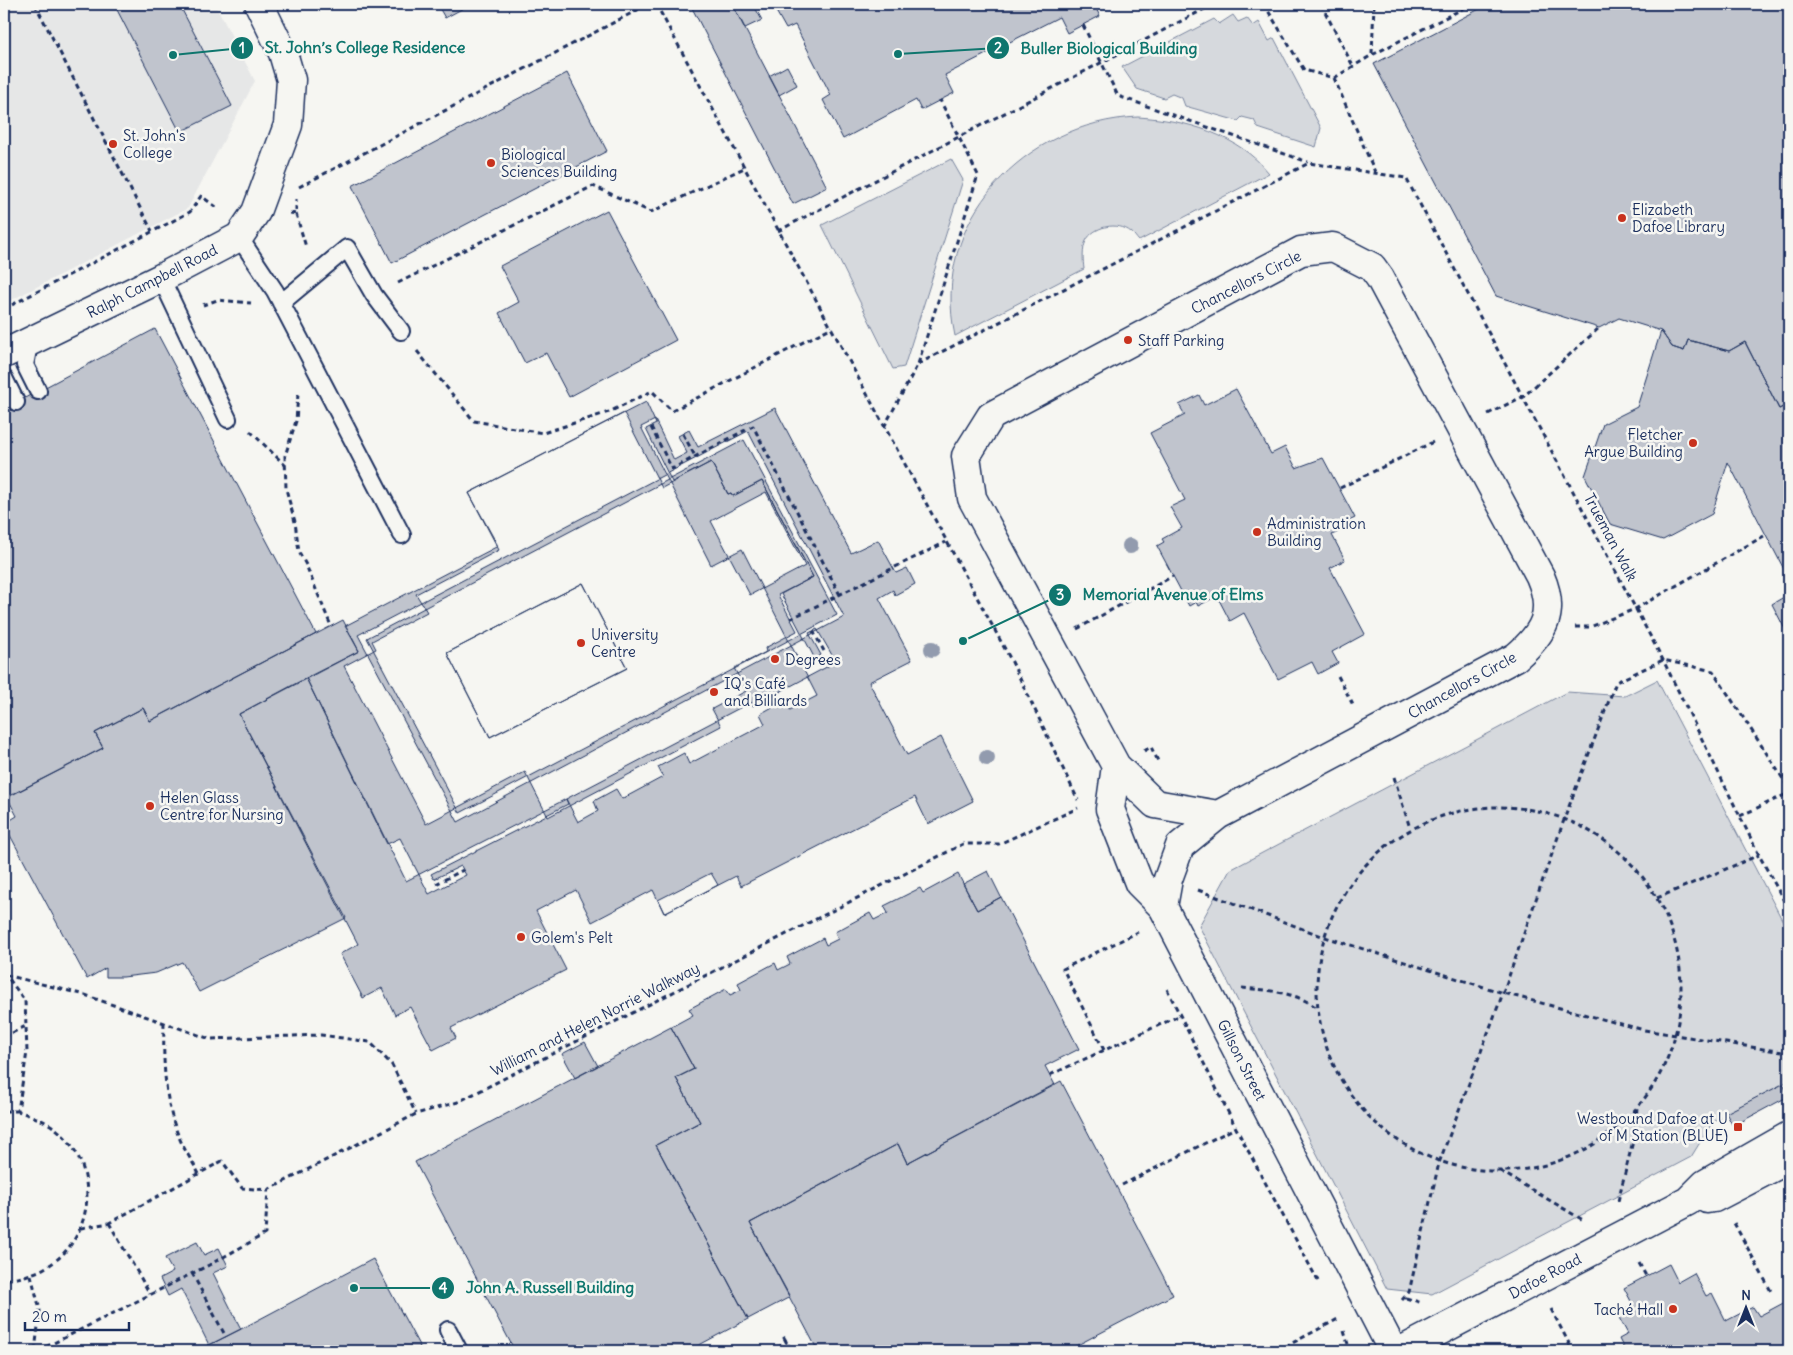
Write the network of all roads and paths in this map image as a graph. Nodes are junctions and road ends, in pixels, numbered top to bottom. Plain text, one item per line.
1 (35, 4) edge
2 (259, 4) edge
3 (649, 4) edge
4 (656, 4) edge
5 (1214, 4) edge
6 (1264, 4) edge
7 (1321, 4) edge
8 (1374, 4) edge
9 (1472, 4) edge
10 (1083, 25) dead end
11 (1372, 55) junction
12 (1101, 63) junction
13 (1353, 66) junction
14 (1334, 78) junction
15 (940, 100) dead end
16 (959, 136) junction
17 (1309, 162) junction
18 (744, 168) junction
19 (1375, 172) junction
20 (296, 189) dead end
21 (296, 197) dead end
22 (256, 212) junction
23 (778, 231) junction
24 (152, 232) junction
25 (240, 237) junction
26 (161, 278) junction
27 (374, 295) junction
28 (281, 303) junction
29 (257, 306) dead end
30 (4, 309) edge
31 (178, 314) junction
32 (832, 326) junction
33 (1599, 328) dead end
34 (401, 331) joint
35 (30, 340) junction
36 (4, 354) edge
37 (918, 364) junction
38 (4, 378) edge
39 (298, 386) dead end
40 (38, 391) dead end
41 (1524, 396) junction
42 (16, 402) dead end
43 (228, 419) joint
44 (651, 427) dead end
45 (884, 427) junction
46 (683, 434) dead end
47 (695, 456) junction
48 (286, 465) junction
49 (402, 535) dead end
50 (1764, 536) dead end
51 (946, 542) junction
52 (1173, 576) dead end
53 (840, 595) junction
54 (1635, 609) junction
55 (790, 619) dead end
56 (331, 626) dead end
57 (813, 631) dead end
58 (1050, 643) junction
59 (824, 650) dead end
60 (1662, 660) junction
61 (1012, 662) junction
62 (1338, 676) dead end
63 (1361, 700) dead end
64 (1353, 705) junction
65 (1344, 710) dead end
66 (1151, 747) dead end
67 (1160, 764) dead end
68 (1116, 766) junction
69 (1394, 777) dead end
70 (1789, 788) edge
71 (1789, 793) edge
72 (1218, 814) junction
73 (1740, 816) junction
74 (1565, 817) junction
75 (1410, 828) junction
76 (1758, 854) junction
77 (463, 870) dead end
78 (1168, 879) junction
79 (436, 884) dead end
80 (1657, 898) junction
81 (1163, 907) junction
82 (1789, 910) edge
83 (1138, 932) dead end
84 (1322, 936) junction
85 (5, 973) edge
86 (1504, 993) junction
87 (1212, 1001) junction
88 (1318, 1009) junction
89 (164, 1023) junction
90 (26, 1026) junction
91 (1676, 1033) junction
92 (4, 1037) edge
93 (1104, 1050) junction
94 (1789, 1053) edge
95 (1050, 1075) dead end
96 (1637, 1106) junction
97 (4, 1111) edge
98 (18, 1111) junction
99 (1269, 1111) junction
100 (416, 1114) junction
101 (1789, 1136) edge
102 (1789, 1159) edge
103 (1439, 1164) junction
104 (1500, 1170) junction
105 (199, 1174) junction
106 (1122, 1185) dead end
107 (268, 1190) junction
108 (1688, 1200) junction
109 (1617, 1206) dead end
110 (1730, 1216) dead end
111 (1588, 1222) dead end
112 (109, 1223) junction
113 (81, 1228) junction
114 (1639, 1263) dead end
115 (192, 1273) junction
116 (31, 1275) junction
117 (1646, 1276) dead end
118 (4, 1279) edge
119 (1772, 1293) dead end
120 (150, 1294) junction
121 (1406, 1298) dead end
122 (1551, 1309) dead end
123 (1338, 1319) dead end
124 (448, 1330) dead end
125 (1344, 1330) dead end
126 (226, 1337) dead end
127 (787, 1342) junction
128 (36, 1351) edge
129 (458, 1351) edge
130 (770, 1351) edge
131 (792, 1351) edge
132 (1277, 1351) edge
133 (1350, 1351) edge
134 (1393, 1351) edge
135 (1401, 1351) edge
136 (1572, 1351) edge

1 - 24 path
2 - 22 street, Ralph Campbell Road
3 - 20 path
4 - 18 path
5 - 12 path
6 - 14 path
7 - 13 path
8 - 11 path
9 - 11 path
10 - 12 path
11 - 13 path
12 - 16 path
12 - 17 path
13 - 14 path
14 - 19 path
15 - 16 path
16 - 23 path
16 - 37 path
17 - 19 path
17 - 37 path
18 - 23 path
18 - 27 path
19 - 41 path, Trueman Walk
21 - 22 path
22 - 24 path
22 - 25 street, Ralph Campbell Road
23 - 32 path
24 - 30 path
25 - 26 street, Ralph Campbell Road
25 - 28 lane
26 - 31 lane
26 - 35 street, Ralph Campbell Road
27 - 28 lane
27 - 34 lane
28 - 49 lane
29 - 31 path
31 - 43 lane
32 - 34 path
32 - 45 path
33 - 41 path
35 - 36 street, Ralph Campbell Road
35 - 40 lane
37 - 45 path
38 - 42 lane
39 - 48 path
41 - 54 path, Trueman Walk
43 - 48 path
44 - 47 path
45 - 51 path
46 - 47 path
47 - 53 path
48 - 56 path
50 - 54 path
51 - 53 path
51 - 61 path
52 - 58 path
53 - 55 path
54 - 60 path, Trueman Walk
57 - 59 path
58 - 61 path
58 - 68 street, Chancellors Circle
58 - 72 street, Chancellors Circle
60 - 70 path
60 - 73 path, Trueman Walk
60 - 74 path
61 - 100 path, William and Helen Norrie Walkway
62 - 64 path
63 - 64 path
64 - 65 path
66 - 67 path
68 - 72 street, Chancellors Circle
68 - 81 street, Gillson Street
69 - 75 path
71 - 73 path
72 - 78 street, Chancellors Circle
73 - 76 path, Trueman Walk
74 - 75 path
74 - 80 path
74 - 86 path
75 - 84 path
76 - 80 path
76 - 82 path, Trueman Walk
77 - 79 path
78 - 81 street, Chancellors Circle
78 - 84 path
80 - 91 path
81 - 87 street, Gillson Street
83 - 93 path
84 - 86 path
84 - 88 path
85 - 89 path
85 - 90 path
86 - 91 path
86 - 103 path
87 - 88 path
87 - 93 path
87 - 99 street, Gillson Street
88 - 103 path
89 - 100 path
89 - 105 path
90 - 92 path
90 - 98 path
91 - 94 path
91 - 96 path
93 - 95 path
96 - 104 path
96 - 109 path
97 - 98 path
98 - 113 path
99 - 106 path
99 - 134 street, Gillson Street
100 - 107 path, William and Helen Norrie Walkway
101 - 108 street, Dafoe Road
102 - 108 street, Dafoe Road
103 - 104 path
103 - 121 path
104 - 111 path
105 - 107 path
105 - 112 path
107 - 115 path
108 - 135 street, Dafoe Road
110 - 119 path
112 - 113 path
112 - 120 path
113 - 116 path
114 - 117 path
115 - 120 path
115 - 126 path
116 - 118 path
116 - 128 path
120 - 128 path
122 - 136 path
123 - 132 path
124 - 129 lane
125 - 133 path
127 - 130 path
127 - 131 path
127 - 131 path

